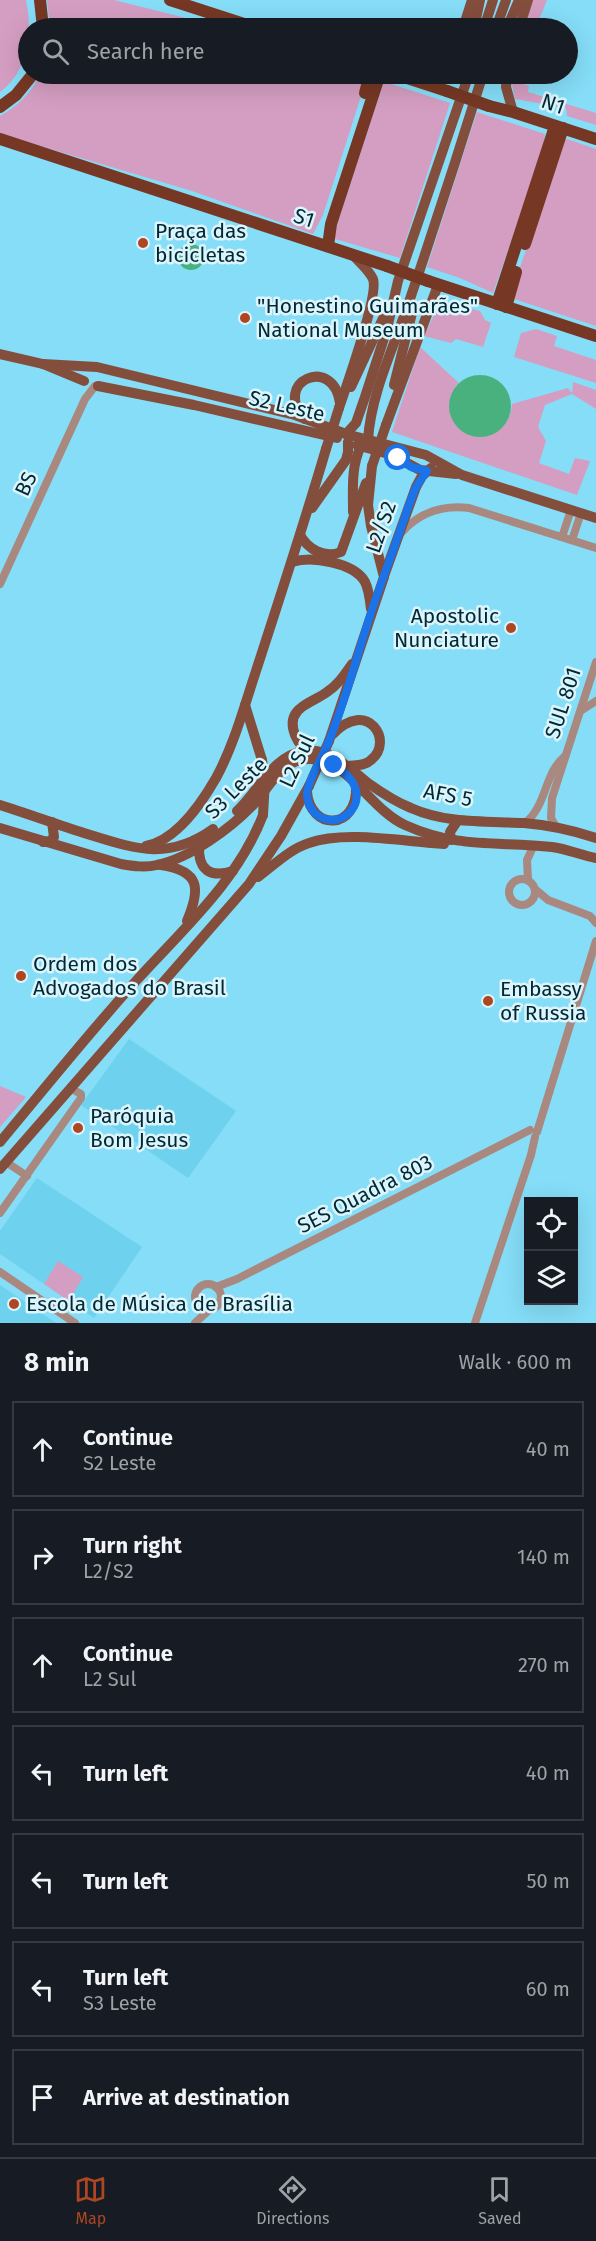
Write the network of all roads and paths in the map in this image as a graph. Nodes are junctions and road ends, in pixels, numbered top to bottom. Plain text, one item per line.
1 (40, 0) edge
2 (170, 0) edge
3 (472, 0) edge
4 (480, 0) edge
5 (493, 0) edge
6 (506, 0) edge
7 (519, 0) edge
8 (528, 0) edge
9 (43, 18) edge
10 (226, 18) edge
11 (466, 18) edge
12 (476, 18) edge
13 (487, 18) edge
14 (500, 18) edge
15 (511, 18) edge
16 (522, 18) edge
17 (25, 84) edge
18 (367, 84) edge
19 (377, 84) edge
20 (425, 84) edge
21 (443, 84) edge
22 (465, 84) edge
23 (480, 84) edge
24 (506, 84) edge
25 (443, 90) junction
26 (0, 107) edge
27 (513, 112) junction
28 (559, 127) junction
29 (596, 139) edge
30 (0, 140) edge
31 (315, 242) junction
32 (328, 246) junction
33 (352, 254) junction
34 (433, 283) junction
35 (394, 295) junction
36 (412, 296) junction
37 (502, 306) junction
38 (596, 336) edge
39 (0, 354) edge
40 (43, 364) junction
41 (86, 366) junction
42 (106, 370) junction
43 (91, 384) junction
44 (239, 403) junction
45 (340, 407) junction
46 (391, 410) junction
47 (233, 414) junction
48 (305, 419) junction
49 (347, 438) junction
50 (364, 443) junction
51 (411, 452) junction
52 (434, 459) junction
53 (406, 463) junction
54 (372, 468) junction
55 (427, 471) junction
56 (462, 475) junction
57 (576, 512) junction
58 (307, 515) junction
59 (353, 518) junction
60 (596, 518) edge
61 (399, 535) junction
62 (300, 536) junction
63 (562, 537) junction
64 (572, 540) junction
65 (596, 548) edge
66 (292, 562) junction
67 (384, 577) junction
68 (0, 584) edge
69 (371, 612) junction
70 (359, 654) junction
71 (596, 662) edge
72 (594, 676) edge
73 (596, 701) edge
74 (245, 705) junction
75 (580, 711) junction
76 (329, 739) junction
77 (307, 751) junction
78 (348, 766) junction
79 (552, 784) junction
80 (356, 786) junction
81 (308, 789) junction
82 (0, 805) edge
83 (458, 820) junction
84 (52, 822) junction
85 (525, 823) junction
86 (556, 826) junction
87 (0, 828) edge
88 (596, 838) edge
89 (451, 840) junction
90 (111, 841) junction
91 (43, 842) junction
92 (468, 844) junction
93 (124, 846) junction
94 (200, 846) junction
95 (520, 846) junction
96 (533, 846) junction
97 (595, 857) edge
98 (104, 860) junction
99 (160, 865) junction
100 (231, 875) junction
101 (524, 880) junction
102 (249, 884) junction
103 (535, 889) junction
104 (241, 893) junction
105 (548, 900) junction
106 (529, 903) junction
107 (596, 923) edge
108 (184, 928) junction
109 (596, 941) edge
110 (70, 1088) junction
111 (532, 1133) junction
112 (0, 1142) edge
113 (3, 1165) edge
114 (27, 1176) junction
115 (0, 1213) edge
116 (0, 1272) edge
117 (218, 1290) junction
118 (198, 1304) junction
119 (209, 1310) junction
120 (75, 1323) edge
121 (194, 1323) edge
122 (475, 1323) edge

1 - 9 highway
2 - 10 highway
3 - 11 main road
4 - 12 main road
5 - 13 main road
6 - 14 main road
7 - 15 main road
8 - 16 main road
17 - 26 highway
18 - 31 highway
19 - 32 highway
20 - 25 highway, N1
21 - 25 main road
22 - 35 main road
23 - 36 main road
24 - 27 main road
25 - 27 highway, N1, bridge
27 - 28 highway, N1
28 - 29 highway, N1
28 - 37 highway
30 - 31 highway, S1
31 - 32 highway, S1
32 - 33 highway, S1
33 - 34 highway, S1, bridge
33 - 45 main road
34 - 37 highway, S1
34 - 46 main road
35 - 45 main road
35 - 49 main road
36 - 46 main road
36 - 50 main road
37 - 38 highway, S1
39 - 40 main road, S2 Leste
40 - 41 main road, S2 Leste
40 - 43 main road, S2 Leste
41 - 42 main road, S2 Leste
41 - 43 main road
42 - 43 main road
42 - 44 main road, S2 Leste
43 - 47 main road, S2 Leste
43 - 68 street, BS
44 - 47 main road
44 - 48 main road, S2 Leste
45 - 48 main road
45 - 58 main road, bridge
46 - 54 main road, bridge
47 - 49 main road, S2 Leste
48 - 49 main road, S2 Leste
49 - 50 main road, S2 Leste
49 - 58 main road
50 - 51 main road, S2 Leste
50 - 53 main road, S2 Leste
50 - 59 main road
51 - 52 main road, S2 Leste
51 - 53 main road
52 - 55 main road, L2/S2
52 - 56 main road, S2 Leste
53 - 55 main road, S2 Leste
54 - 59 main road
54 - 67 main road
55 - 56 main road, S2 Leste
55 - 61 main road, L2/S2
56 - 57 main road, S2 Leste
57 - 60 main road, S2 Leste
57 - 63 street
57 - 64 street
58 - 62 main road
59 - 62 main road
61 - 63 street
61 - 67 main road, L2/S2
62 - 66 main road
63 - 64 street
64 - 65 street
66 - 69 main road
66 - 74 main road
67 - 69 main road, L2 Sul
69 - 70 main road, L2 Sul
70 - 76 main road, L2 Sul
70 - 77 main road
71 - 72 street, SUL 801
72 - 75 street, SUL 801
73 - 75 street
74 - 93 main road
74 - 100 main road, L2 Sul, bridge
75 - 79 street, SUL 801
76 - 78 main road
76 - 81 main road, L2 Sul, bridge
77 - 78 main road, AFS 5
77 - 93 main road, S3 Leste
78 - 83 main road, AFS 5
79 - 85 street, SUL 801
79 - 86 street, SUL 801
80 - 81 main road
80 - 89 main road, AFS 5
80 - 94 main road, S3 Leste
81 - 102 main road, L2 Sul
82 - 84 main road, S3 Leste
83 - 85 main road, AFS 5
83 - 89 main road
84 - 90 main road, S3 Leste
84 - 91 main road
85 - 86 main road, AFS 5
86 - 88 main road, AFS 5
87 - 91 main road, S3 Leste
89 - 92 main road, AFS 5
90 - 93 main road, S3 Leste
90 - 98 main road
91 - 98 main road, S3 Leste
92 - 95 main road, AFS 5
92 - 102 main road
94 - 99 main road, S3 Leste
94 - 100 main road
95 - 96 main road, AFS 5
95 - 101 street
96 - 97 main road, AFS 5
96 - 101 street
98 - 99 main road, S3 Leste
99 - 108 main road
100 - 104 main road
100 - 108 main road, L2 Sul
101 - 103 street
101 - 106 street
102 - 104 main road, L2 Sul
103 - 105 street
103 - 106 street
104 - 110 main road, L2 Sul
105 - 106 street
105 - 107 street
108 - 112 main road, L2 Sul
109 - 111 street
110 - 113 main road, L2 Sul
110 - 114 street
111 - 117 street, SES Quadra 803
111 - 122 street
113 - 114 street
114 - 115 street
116 - 120 street
117 - 118 street
117 - 119 street
118 - 119 street
118 - 121 street
119 - 121 street

